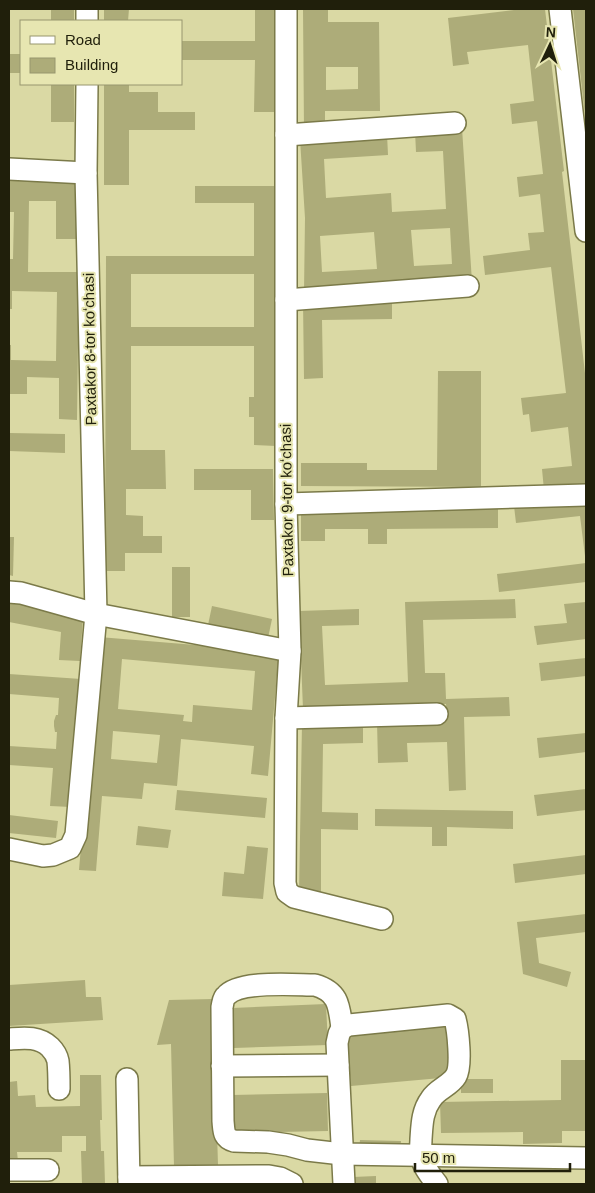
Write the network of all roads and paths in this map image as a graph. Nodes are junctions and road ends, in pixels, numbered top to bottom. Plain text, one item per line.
1 (286, 9) edge
2 (560, 9) edge
3 (87, 85) edge
4 (454, 123) dead end
5 (286, 135) junction
6 (9, 169) edge
7 (86, 173) junction
8 (586, 231) edge
9 (468, 286) dead end
10 (286, 300) junction
11 (586, 495) edge
12 (286, 504) junction
13 (9, 592) edge
14 (96, 614) junction
15 (290, 652) junction
16 (437, 714) dead end
17 (286, 718) junction
18 (9, 849) edge
19 (382, 919) dead end
20 (342, 1028) junction
21 (9, 1039) edge
22 (338, 1065) junction
23 (222, 1066) junction
24 (128, 1079) dead end
25 (59, 1089) dead end
26 (342, 1154) junction
27 (421, 1155) junction
28 (586, 1158) edge
29 (9, 1170) edge
30 (48, 1170) dead end
31 (129, 1181) edge
32 (292, 1184) edge
33 (344, 1184) edge
34 (437, 1184) edge

1 - 5 street, Paxtakor 9-tor koʻchasi
2 - 8 street
3 - 7 street, Paxtakor 8-tor koʻchasi
4 - 5 street
5 - 10 street, Paxtakor 9-tor koʻchasi
6 - 7 street
7 - 14 street, Paxtakor 8-tor koʻchasi
9 - 10 street
10 - 12 street, Paxtakor 9-tor koʻchasi
11 - 12 street
12 - 15 street, Paxtakor 9-tor koʻchasi
13 - 14 street
14 - 15 street
14 - 18 street, Paxtakor 8-tor koʻchasi
15 - 17 street, Paxtakor 9-tor koʻchasi
16 - 17 street
17 - 19 street, Paxtakor 9-tor koʻchasi
20 - 22 street
20 - 23 street
20 - 27 street
21 - 25 street
22 - 23 street
22 - 26 street
23 - 26 street
24 - 31 street
26 - 27 street
26 - 33 street
27 - 28 street
27 - 34 street
29 - 30 street
31 - 32 street

